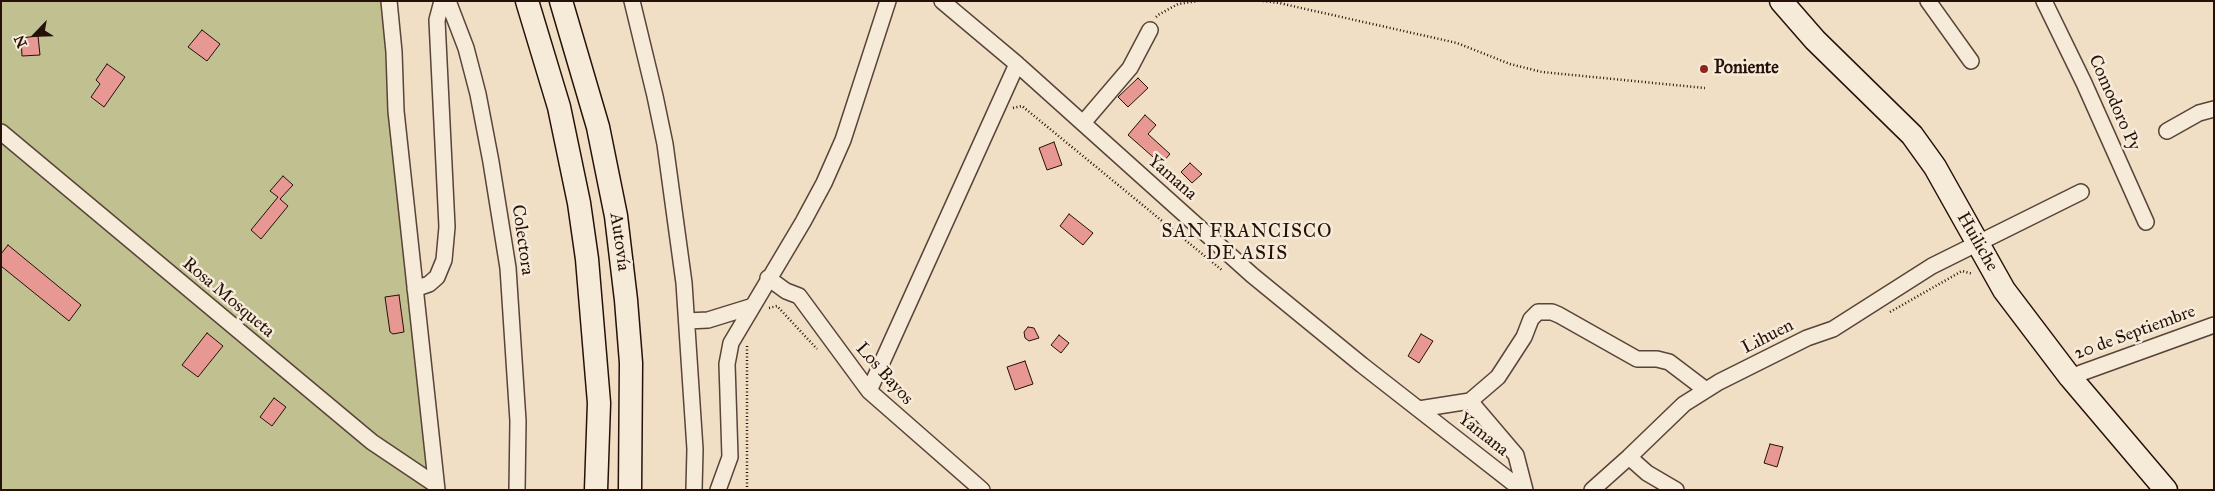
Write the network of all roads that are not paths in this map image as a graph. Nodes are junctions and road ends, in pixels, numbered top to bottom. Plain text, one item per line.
1 (389, 1) edge
2 (442, 1) edge
3 (448, 1) edge
4 (527, 1) edge
5 (562, 1) edge
6 (632, 1) edge
7 (888, 1) edge
8 (942, 1) edge
9 (1781, 1) edge
10 (1928, 1) edge
11 (2044, 1) edge
12 (1150, 30) road end
13 (1971, 61) dead end
14 (1017, 64) junction
15 (2214, 109) edge
16 (1083, 123) junction
17 (2168, 131) dead end
18 (1, 132) edge
19 (2081, 192) dead end
20 (2146, 222) dead end
21 (1979, 244) junction
22 (768, 278) junction
23 (415, 289) junction
24 (750, 307) junction
25 (687, 321) junction
26 (2214, 324) edge
27 (2070, 377) junction
28 (1706, 390) junction
29 (869, 391) junction
30 (1470, 401) junction
31 (1419, 409) junction
32 (1629, 457) junction
33 (437, 488) edge
34 (517, 490) edge
35 (596, 490) edge
36 (630, 490) edge
37 (694, 490) edge
38 (718, 490) edge
39 (982, 490) edge
40 (1523, 490) edge
41 (1592, 490) edge
42 (1676, 490) edge
43 (2166, 490) edge

1 - 23 street
2 - 23 street
3 - 34 street, Colectora
4 - 35 street, Autovía
5 - 36 street, Autovía
6 - 25 street
7 - 22 street
8 - 14 street, Yamana
9 - 21 street, Huiliche
10 - 13 street
11 - 20 street, Comodoro Py
12 - 16 street
14 - 16 street, Yamana
14 - 29 street
15 - 17 street
16 - 31 street, Yamana
18 - 33 street, Rosa Mosqueta
19 - 21 street, Lihuen
21 - 27 street, Huiliche
21 - 28 street, Lihuen
22 - 24 street
22 - 29 street, Los Bayos
23 - 33 street
24 - 25 street
24 - 38 street
25 - 37 street
26 - 27 street, 20 de Septiembre
27 - 43 street, Huiliche
28 - 30 street
28 - 32 street, Lihuen
29 - 39 street, Los Bayos
30 - 31 street
30 - 40 street
31 - 40 street, Yamana
32 - 41 street, Lihuen
32 - 42 street

